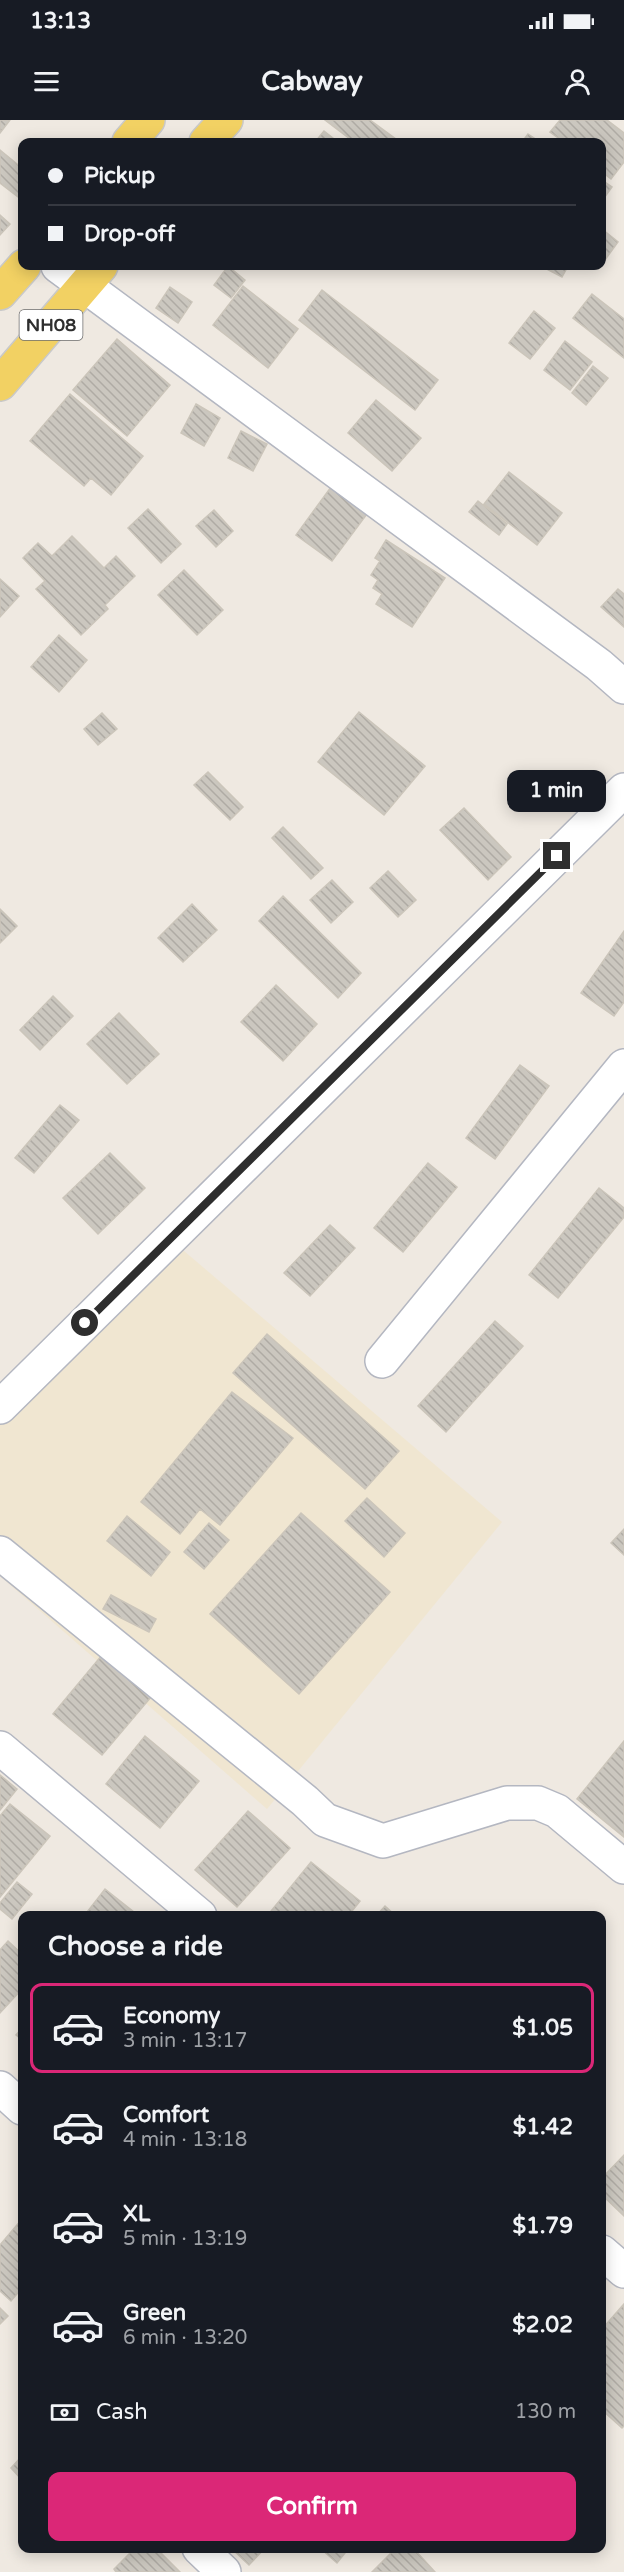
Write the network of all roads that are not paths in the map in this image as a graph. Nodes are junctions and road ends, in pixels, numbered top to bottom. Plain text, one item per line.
1 (148, 120) edge
2 (226, 120) edge
3 (132, 138) edge
4 (210, 138) edge
5 (20, 270) edge
6 (74, 270) edge
7 (93, 275) edge
8 (0, 293) edge
9 (0, 384) edge
10 (624, 687) edge
11 (624, 790) edge
12 (624, 1066) edge
13 (382, 1361) dead end
14 (0, 1407) edge
15 (0, 1553) edge
16 (0, 1748) edge
17 (624, 1867) edge
18 (194, 1911) edge
19 (0, 2088) edge
20 (18, 2104) edge
21 (606, 2255) edge
22 (624, 2271) edge
23 (204, 2553) edge
24 (224, 2572) edge

1 - 3 main road
2 - 4 main road
5 - 8 main road, NH08
6 - 7 street
7 - 9 main road, NH08
7 - 10 street
11 - 14 street
12 - 13 street
15 - 17 street
16 - 18 street
19 - 20 street
21 - 22 street
23 - 24 street

